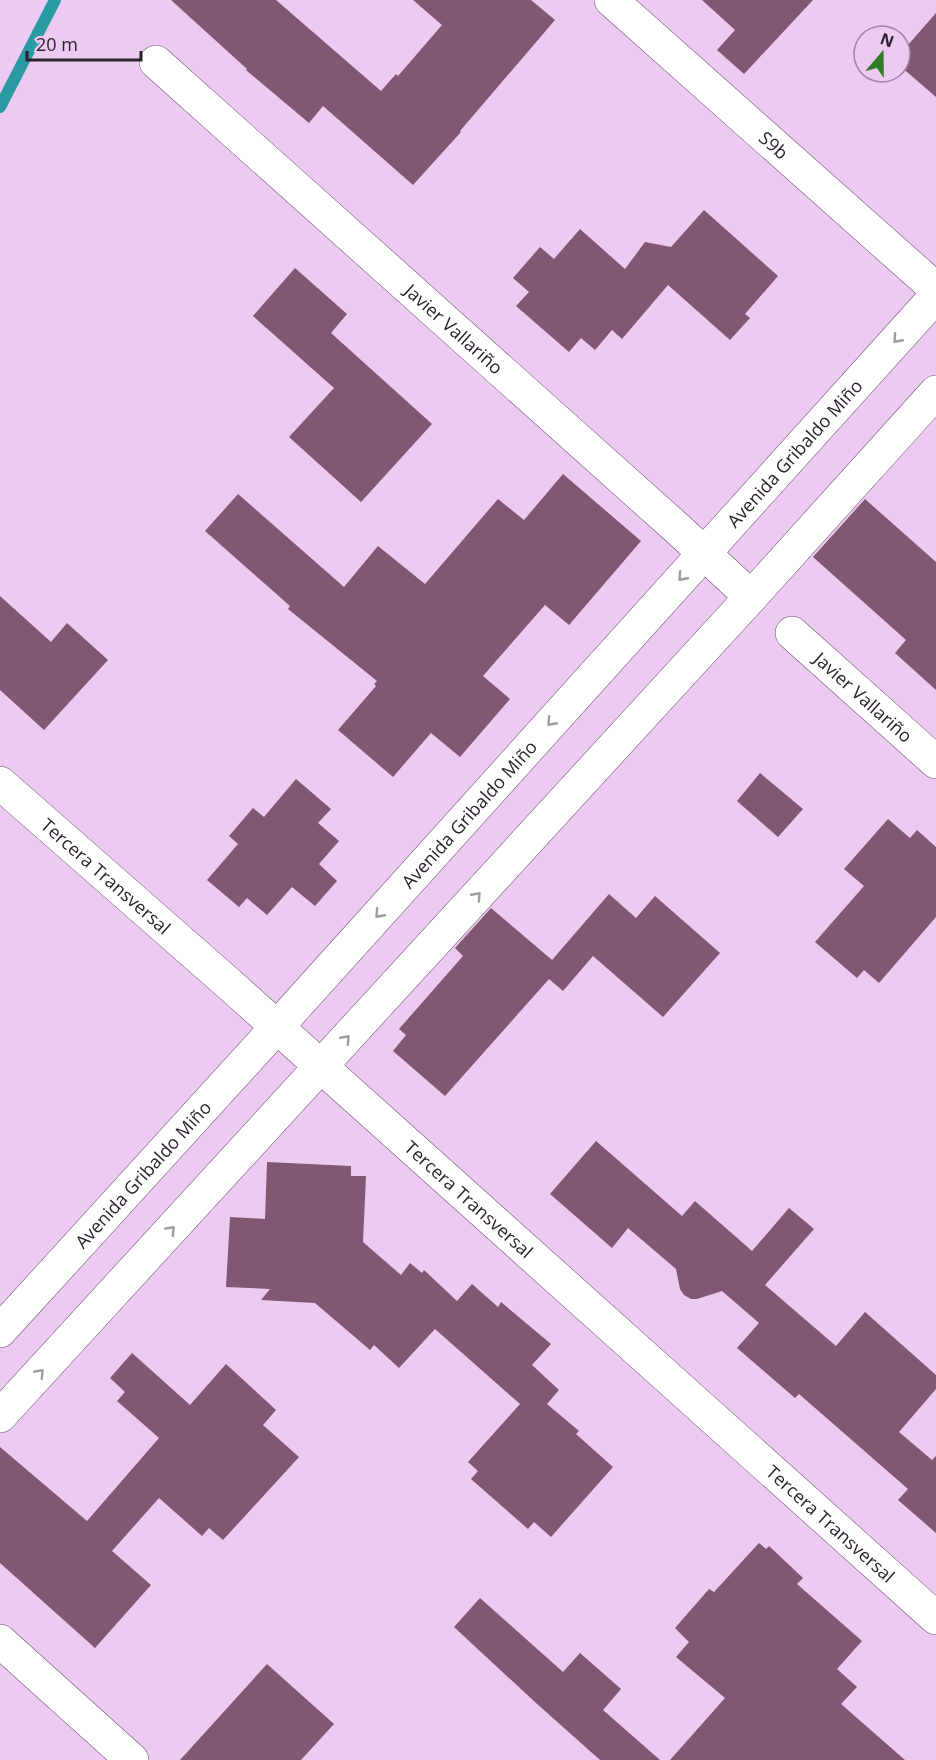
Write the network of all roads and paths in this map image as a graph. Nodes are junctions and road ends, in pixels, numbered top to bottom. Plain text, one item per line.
1 (610, 0) edge
2 (156, 62) dead end
3 (936, 289) edge
4 (936, 296) edge
5 (936, 392) edge
6 (704, 553) junction
7 (751, 597) junction
8 (792, 633) dead end
9 (936, 762) edge
10 (0, 783) edge
11 (277, 1027) junction
12 (321, 1066) junction
13 (0, 1331) edge
14 (0, 1416) edge
15 (936, 1618) edge
16 (0, 1641) edge
17 (132, 1760) edge

1 - 3 street, S9b
2 - 6 street, Javier Vallariño
4 -> 6 street, Avenida Gribaldo Miño
5 - 7 street
6 - 7 street, Javier Vallariño
6 -> 11 street, Avenida Gribaldo Miño
12 -> 7 street
8 - 9 street, Javier Vallariño
10 - 11 street, Tercera Transversal
11 - 12 street, Tercera Transversal
11 - 13 street, Avenida Gribaldo Miño
14 -> 12 street
12 - 15 street, Tercera Transversal
16 - 17 street

